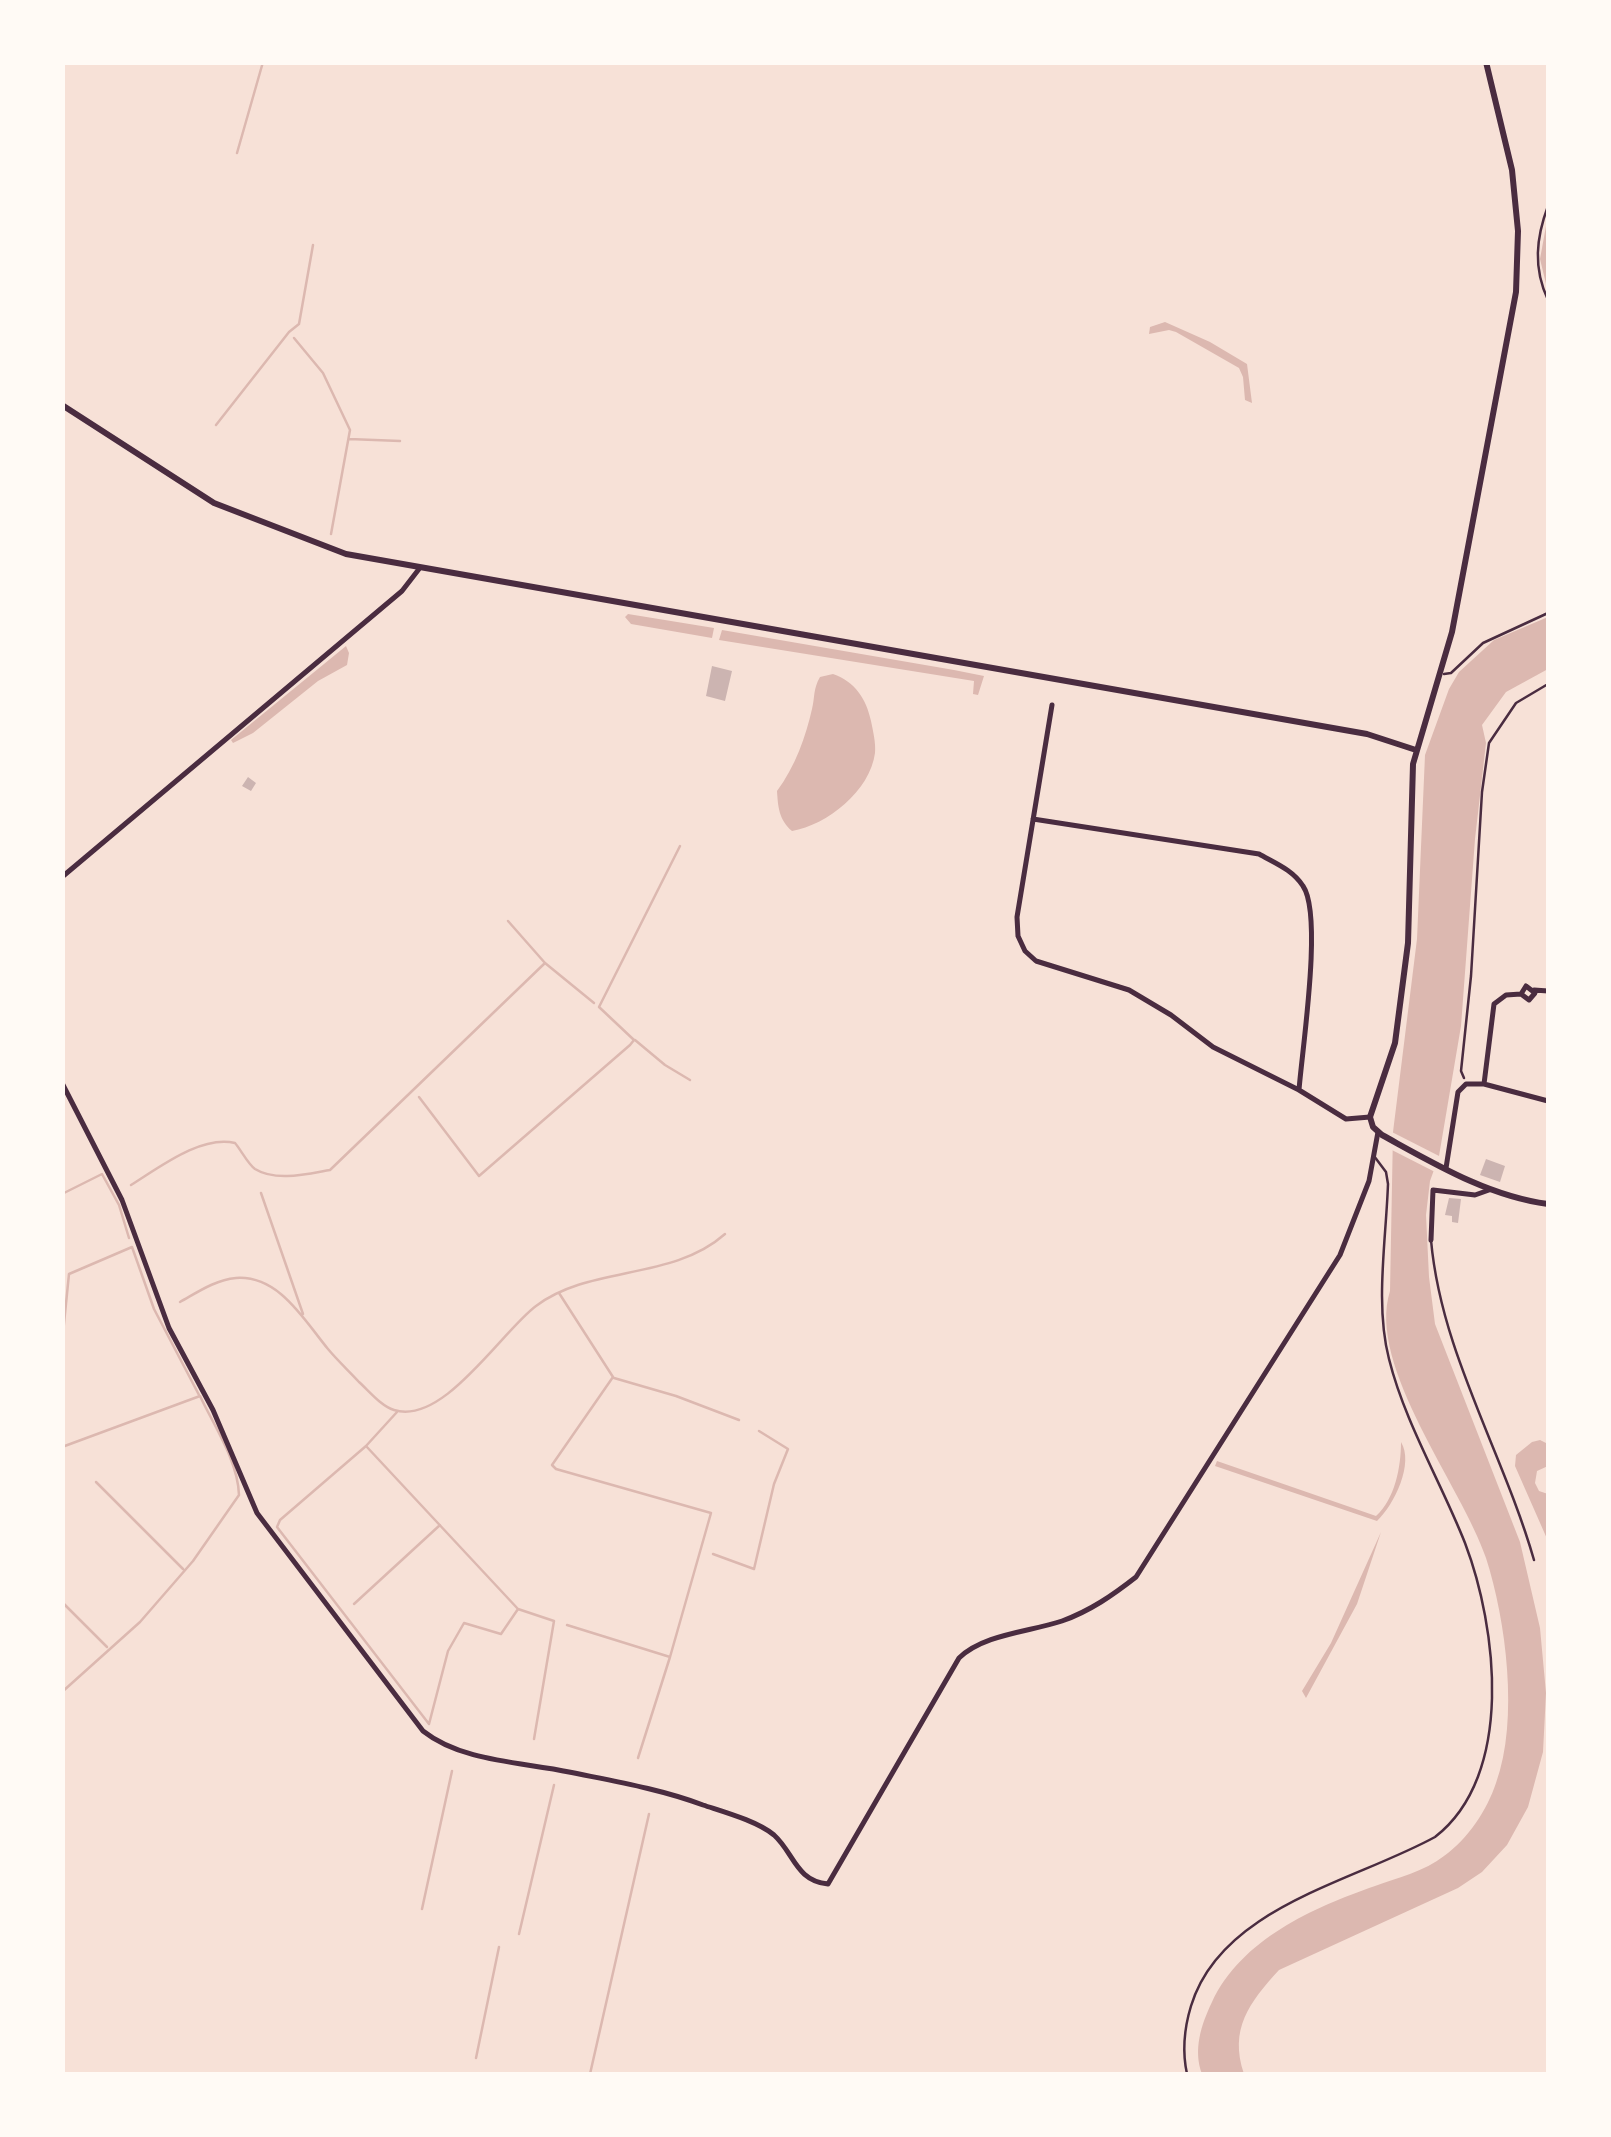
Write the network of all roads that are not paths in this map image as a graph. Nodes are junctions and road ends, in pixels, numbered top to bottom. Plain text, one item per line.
1 (1486, 62) edge
2 (1548, 206) edge
3 (1548, 300) edge
4 (62, 405) edge
5 (419, 569) junction
6 (1548, 613) edge
7 (1442, 674) junction
8 (1052, 705) dead end
9 (1416, 750) junction
10 (1033, 819) junction
11 (62, 877) edge
12 (1548, 992) edge
13 (62, 1083) edge
14 (1484, 1084) junction
15 (1299, 1090) junction
16 (1548, 1100) edge
17 (1370, 1118) junction
18 (1378, 1132) junction
19 (1374, 1156) junction
20 (1444, 1167) junction
21 (1489, 1190) junction
22 (1548, 1204) edge
23 (1431, 1240) joint
24 (1534, 1560) dead end
25 (1186, 2074) edge

1 - 7 street
2 - 3 lane
4 - 5 street
5 - 9 street
5 - 11 street
6 - 7 lane
7 - 9 street
8 - 10 street
9 - 17 street
10 - 15 street
10 - 15 street
12 - 14 street
13 - 19 street
14 - 16 street
14 - 20 street
15 - 17 street
17 - 18 street
18 - 19 street
18 - 20 street
19 - 25 lane
20 - 21 street
21 - 22 street
21 - 23 street
23 - 24 lane

